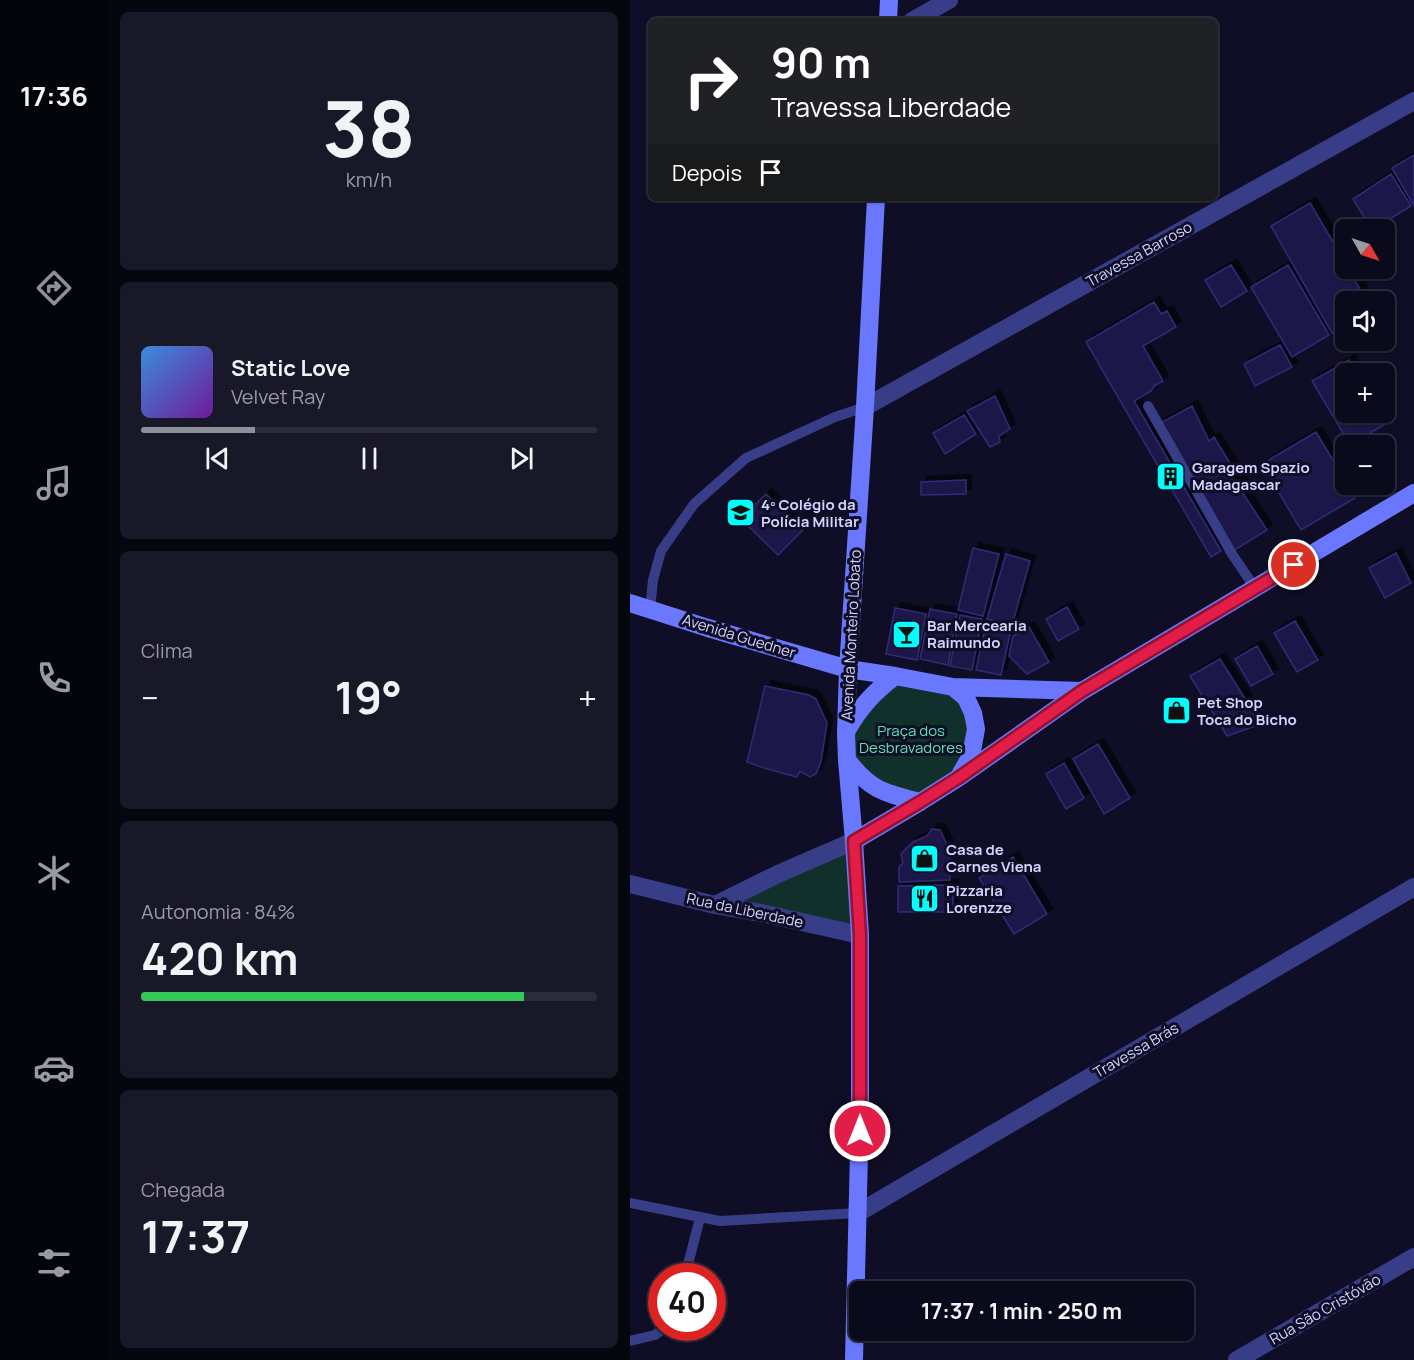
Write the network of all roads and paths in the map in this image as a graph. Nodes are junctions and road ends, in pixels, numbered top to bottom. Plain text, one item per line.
1 (889, 0) edge
2 (949, 0) edge
3 (888, 18) edge
4 (917, 18) edge
5 (1414, 101) edge
6 (876, 201) edge
7 (1148, 406) dead end
8 (865, 407) junction
9 (1414, 494) edge
10 (1255, 588) junction
11 (630, 603) edge
12 (650, 609) junction
13 (848, 669) junction
14 (895, 676) junction
15 (953, 687) junction
16 (1082, 691) junction
17 (846, 733) junction
18 (847, 760) junction
19 (958, 778) junction
20 (920, 802) junction
21 (854, 841) junction
22 (630, 884) edge
23 (1414, 887) edge
24 (715, 905) junction
25 (860, 935) junction
26 (630, 1203) edge
27 (858, 1214) junction
28 (700, 1218) junction
29 (1414, 1257) edge
30 (689, 1263) edge
31 (648, 1337) edge
32 (630, 1341) edge
33 (854, 1360) edge
34 (1237, 1360) edge

1 - 3 street
2 - 4 street
5 - 8 street, Travessa Barroso
6 - 8 street, Avenida Monteiro Lobato
7 - 10 lane
8 - 12 lane
8 - 13 street, Avenida Monteiro Lobato
9 - 10 street
10 - 16 street
11 - 12 street, Avenida Guedner
12 - 13 street, Avenida Guedner
13 - 14 street, Avenida Guedner
13 - 17 street, Avenida Monteiro Lobato
14 - 15 street
14 - 17 street
15 - 16 street
15 - 19 street
16 - 19 street
17 - 18 street, Avenida Monteiro Lobato
18 - 20 street
18 - 21 street, Avenida Monteiro Lobato
19 - 20 street
20 - 21 street
21 - 24 street
21 - 25 street, Avenida Monteiro Lobato
22 - 24 street, Rua da Liberdade
23 - 27 street, Travessa Brás
24 - 25 street, Rua da Liberdade
25 - 27 street, Avenida Monteiro Lobato
26 - 28 lane
27 - 28 lane
27 - 33 street, Avenida Monteiro Lobato
28 - 30 lane
29 - 34 street, Rua São Cristóvão
31 - 32 lane

